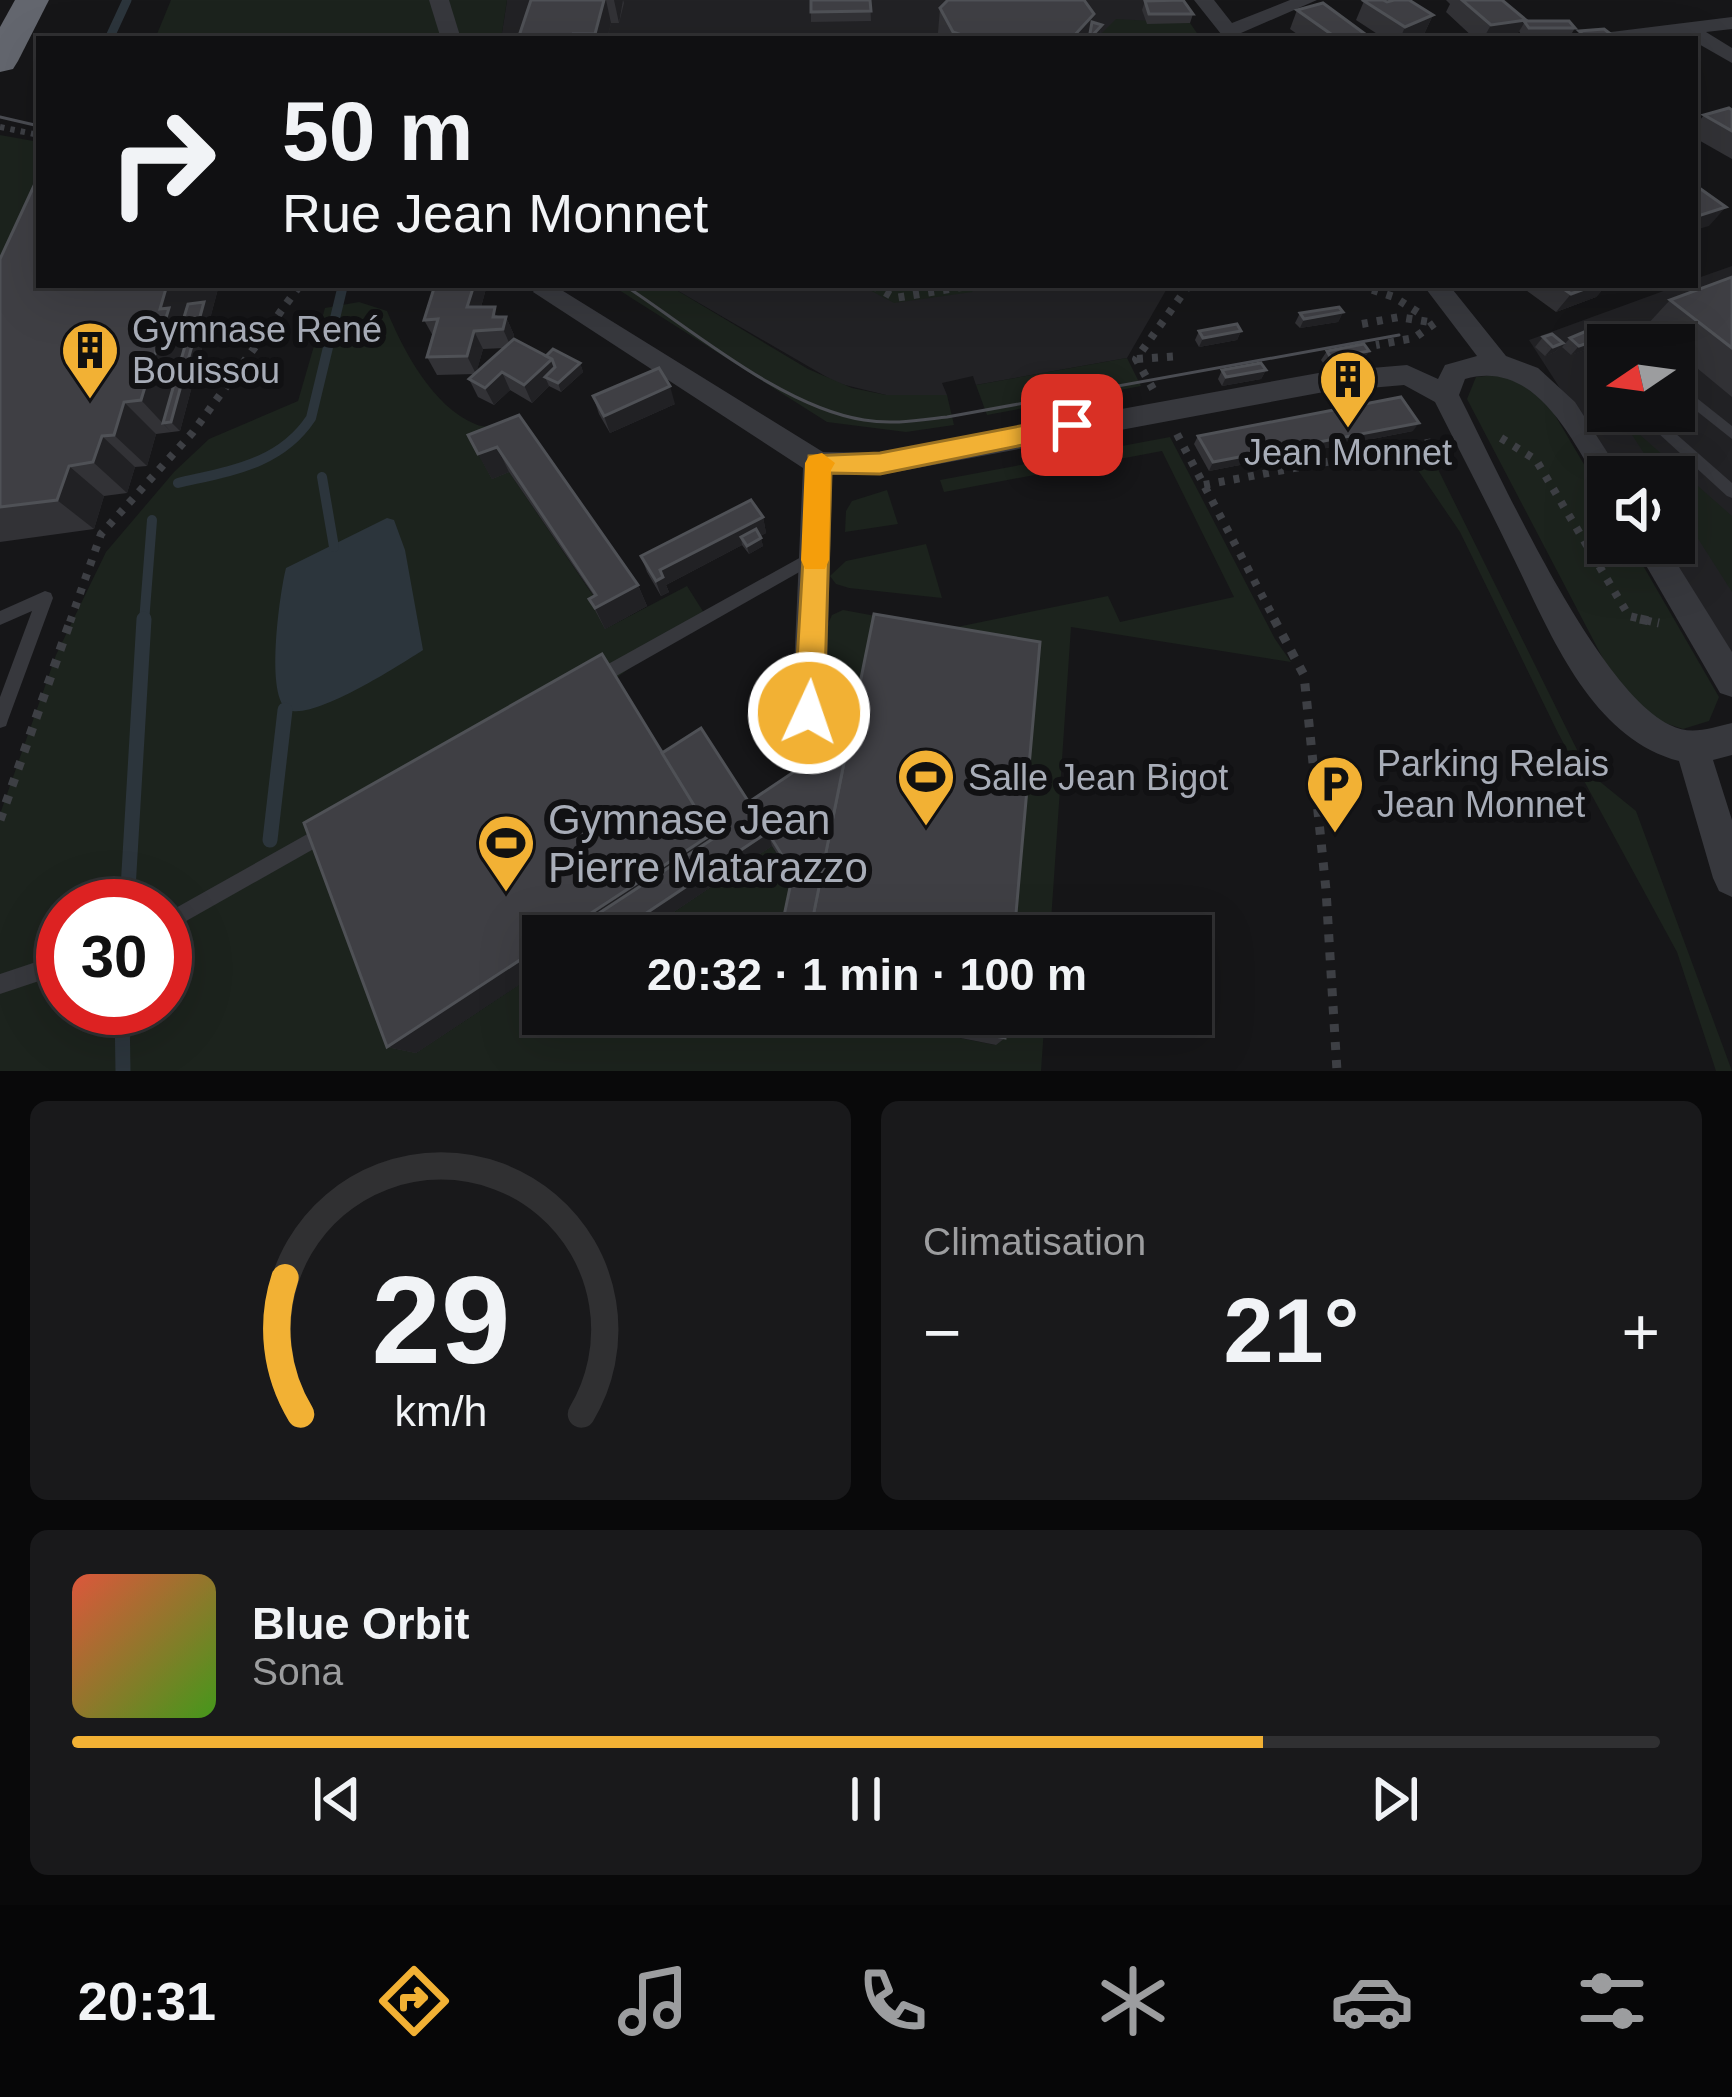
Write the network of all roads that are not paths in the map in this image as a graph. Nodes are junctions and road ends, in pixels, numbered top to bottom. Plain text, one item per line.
1 (32, 0) edge
2 (439, 0) edge
3 (1204, 0) edge
4 (1307, 0) edge
5 (1732, 23) edge
6 (1685, 28) junction
7 (1232, 35) edge
8 (450, 36) edge
9 (1625, 36) edge
10 (1698, 36) edge
11 (1698, 36) edge
12 (1732, 57) edge
13 (0, 61) edge
14 (1438, 288) edge
15 (546, 292) dead end
16 (1495, 360) junction
17 (1444, 395) junction
18 (1695, 403) edge
19 (1665, 432) edge
20 (1732, 434) edge
21 (1595, 456) edge
22 (818, 463) junction
23 (1732, 492) edge
24 (815, 556) junction
25 (1661, 564) edge
26 (0, 618) edge
27 (1732, 682) edge
28 (577, 690) edge
29 (809, 713) dead end
30 (0, 720) edge
31 (1732, 739) edge
32 (1693, 751) junction
33 (352, 818) edge
34 (1732, 878) edge
35 (192, 909) edge
36 (36, 972) edge
37 (0, 984) edge

1 - 13 highway
2 - 8 street
3 - 7 street
4 - 7 street
5 - 6 street
6 - 9 street
6 - 10 street
11 - 12 street
14 - 16 street
15 - 22 street
16 - 17 street
16 - 21 street
17 - 22 street
17 - 32 street
18 - 20 lane
19 - 23 lane
22 - 24 street
24 - 28 lane
24 - 29 street
25 - 27 street
26 - 30 lane
31 - 32 street
32 - 34 street
33 - 35 lane
36 - 37 lane

